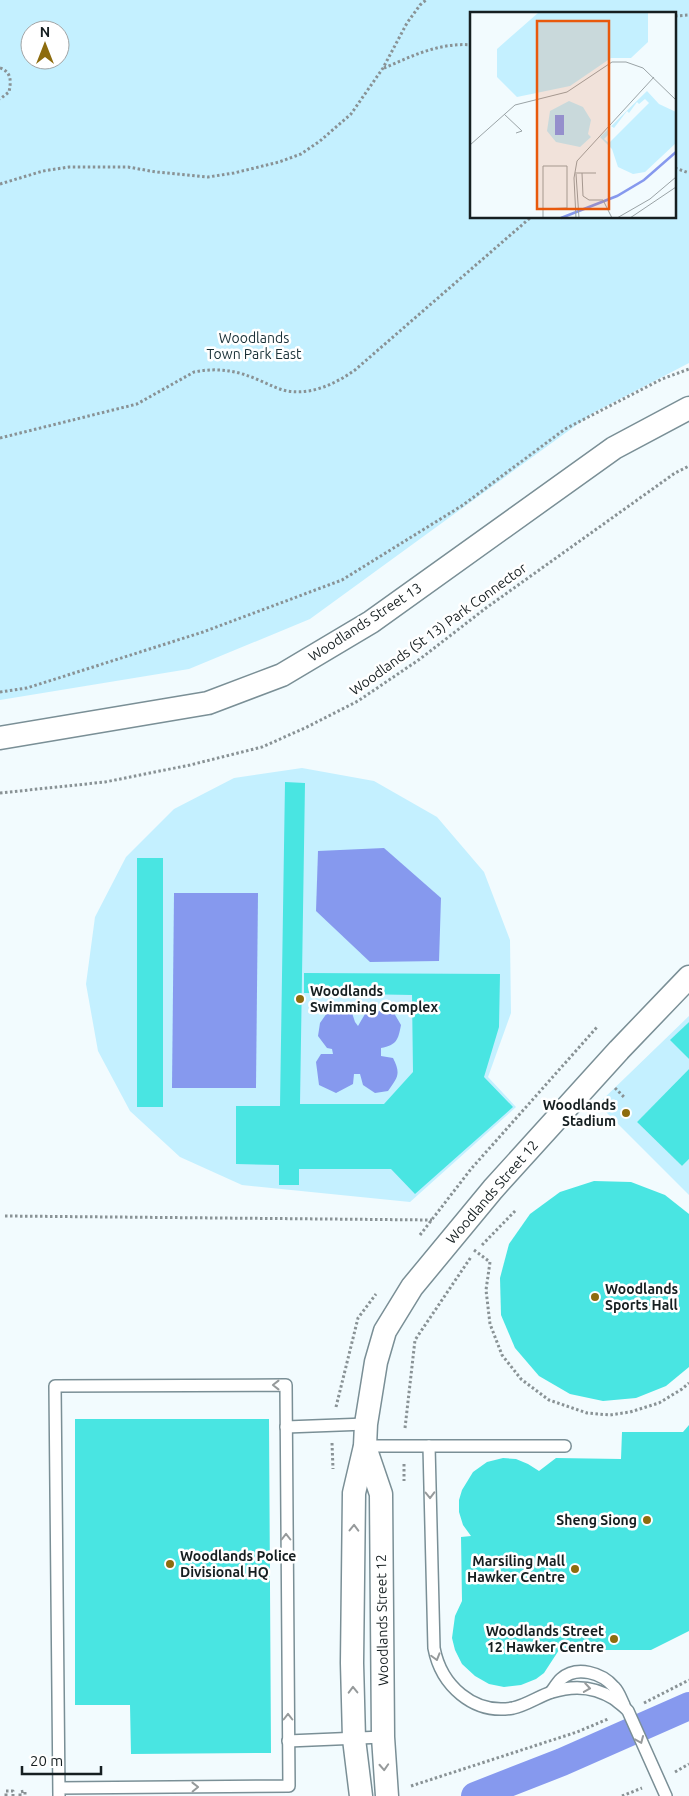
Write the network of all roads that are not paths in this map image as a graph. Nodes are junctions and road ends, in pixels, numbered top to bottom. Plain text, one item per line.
1 (689, 408) edge
2 (0, 738) edge
3 (689, 977) edge
4 (366, 1424) junction
5 (286, 1427) junction
6 (365, 1446) junction
7 (429, 1446) junction
8 (502, 1446) junction
9 (565, 1446) dead end
10 (503, 1458) dead end
11 (383, 1737) junction
12 (354, 1739) junction
13 (288, 1742) junction
14 (59, 1792) edge
15 (386, 1795) edge
16 (362, 1796) edge
17 (666, 1796) edge

1 - 2 street, Woodlands Street 13
3 - 4 street, Woodlands Street 12
4 - 5 lane
4 - 6 street, Woodlands Street 12
13 -> 5 lane
5 -> 14 lane
6 - 7 lane
6 - 11 street, Woodlands Street 12
12 -> 6 street, Woodlands Street 12
7 - 8 lane
7 -> 17 lane
8 - 9 lane
8 - 10 lane
11 - 12 lane
11 -> 15 street, Woodlands Street 12
12 - 13 lane
12 - 16 street, Woodlands Street 12
14 -> 13 lane

